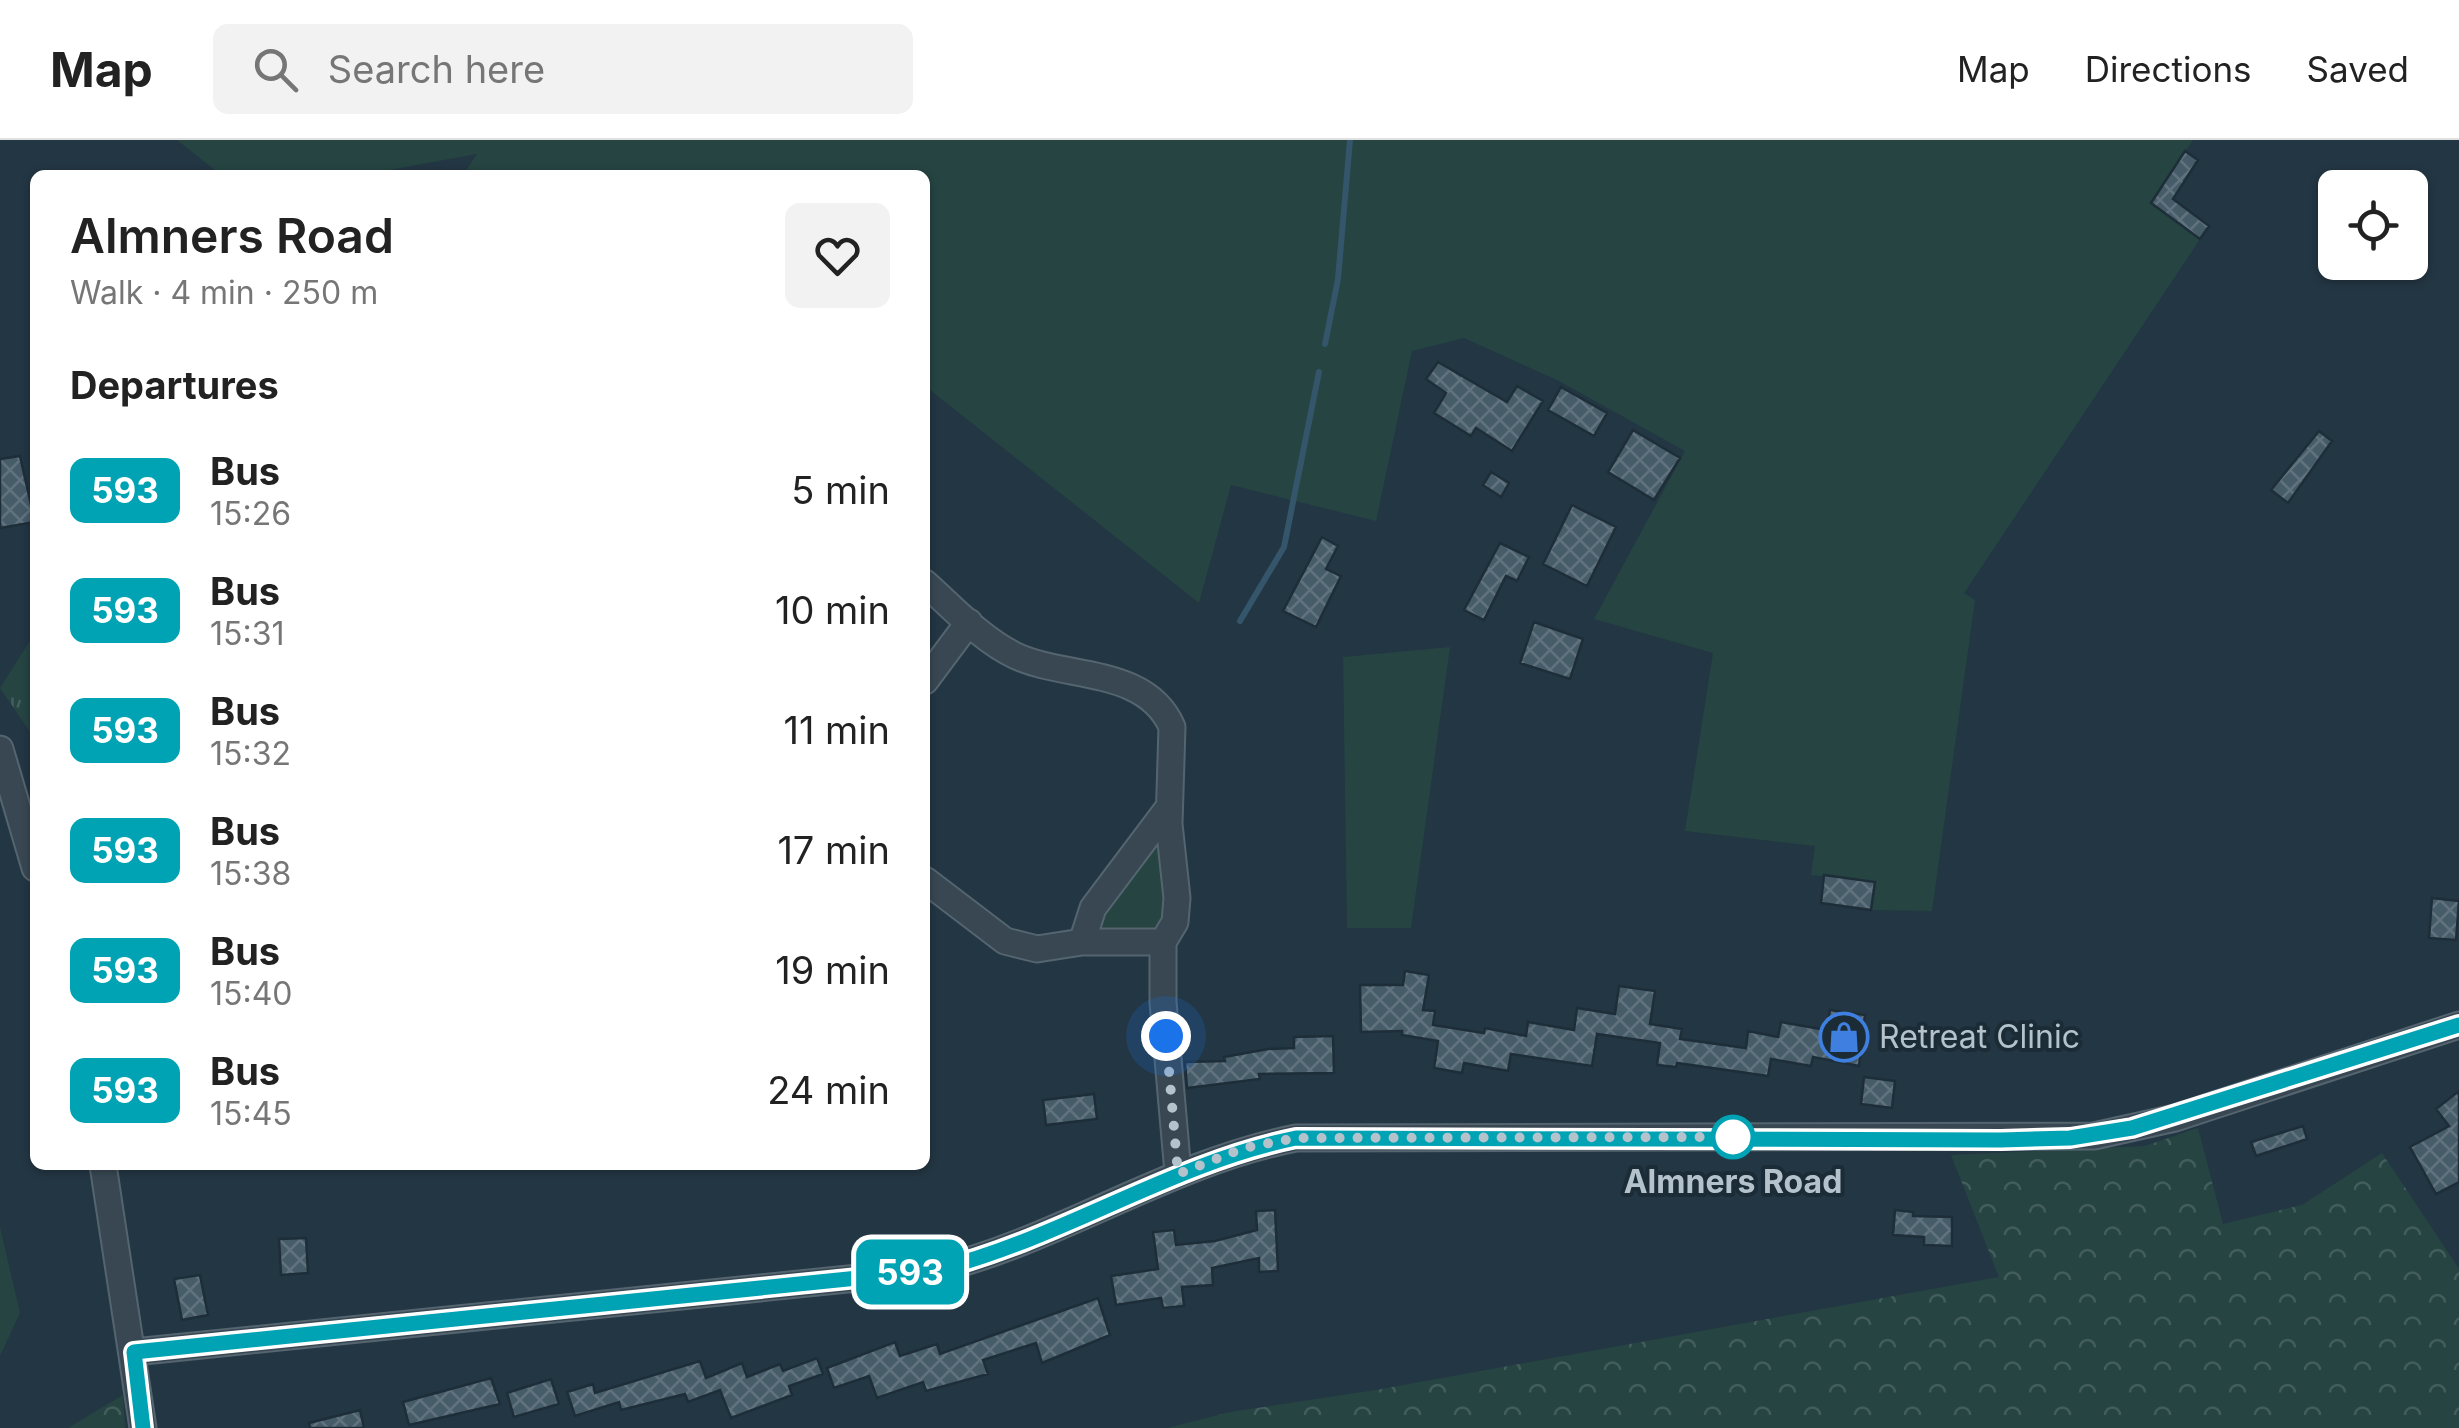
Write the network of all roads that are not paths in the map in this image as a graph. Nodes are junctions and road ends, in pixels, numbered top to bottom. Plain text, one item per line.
1 (930, 587) edge
2 (969, 622) junction
3 (930, 674) edge
4 (0, 749) edge
5 (1169, 807) junction
6 (30, 851) edge
7 (930, 884) edge
8 (1082, 942) junction
9 (1163, 942) junction
10 (2459, 1025) edge
11 (105, 1170) edge
12 (1178, 1174) junction
13 (134, 1352) junction
14 (144, 1428) edge

1 - 2 street
2 - 3 street
2 - 5 street
4 - 6 street
5 - 8 street
5 - 9 street
7 - 8 street
8 - 9 street
9 - 12 street
10 - 12 street
11 - 13 street
12 - 13 street
13 - 14 street

